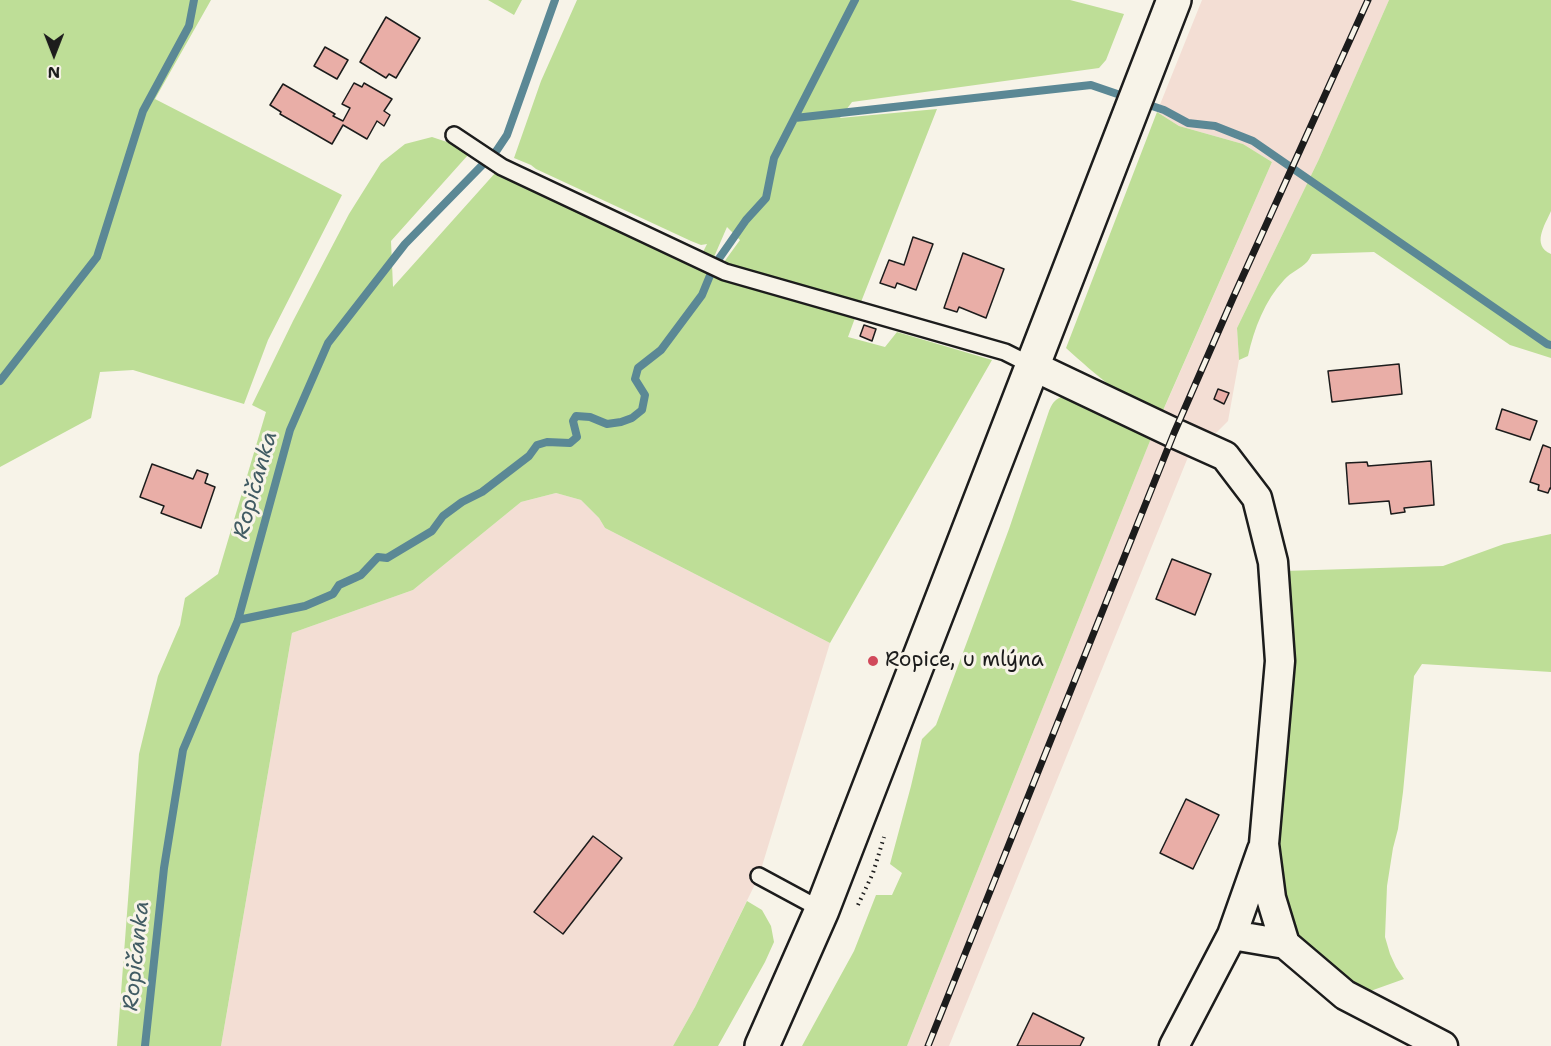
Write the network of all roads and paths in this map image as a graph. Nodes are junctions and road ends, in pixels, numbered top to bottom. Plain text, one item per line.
1 (1174, 0) edge
2 (454, 135) dead end
3 (1033, 366) junction
4 (1264, 844) junction
5 (759, 876) dead end
6 (822, 910) junction
7 (1232, 935) junction
8 (1285, 944) junction
9 (762, 1046) edge
10 (1174, 1046) edge
11 (1443, 1046) edge

1 - 3 main road
2 - 3 lane
3 - 4 street
3 - 6 main road
4 - 7 street
4 - 8 street
5 - 6 lane
6 - 9 main road
7 - 8 street
7 - 10 street
8 - 11 street

